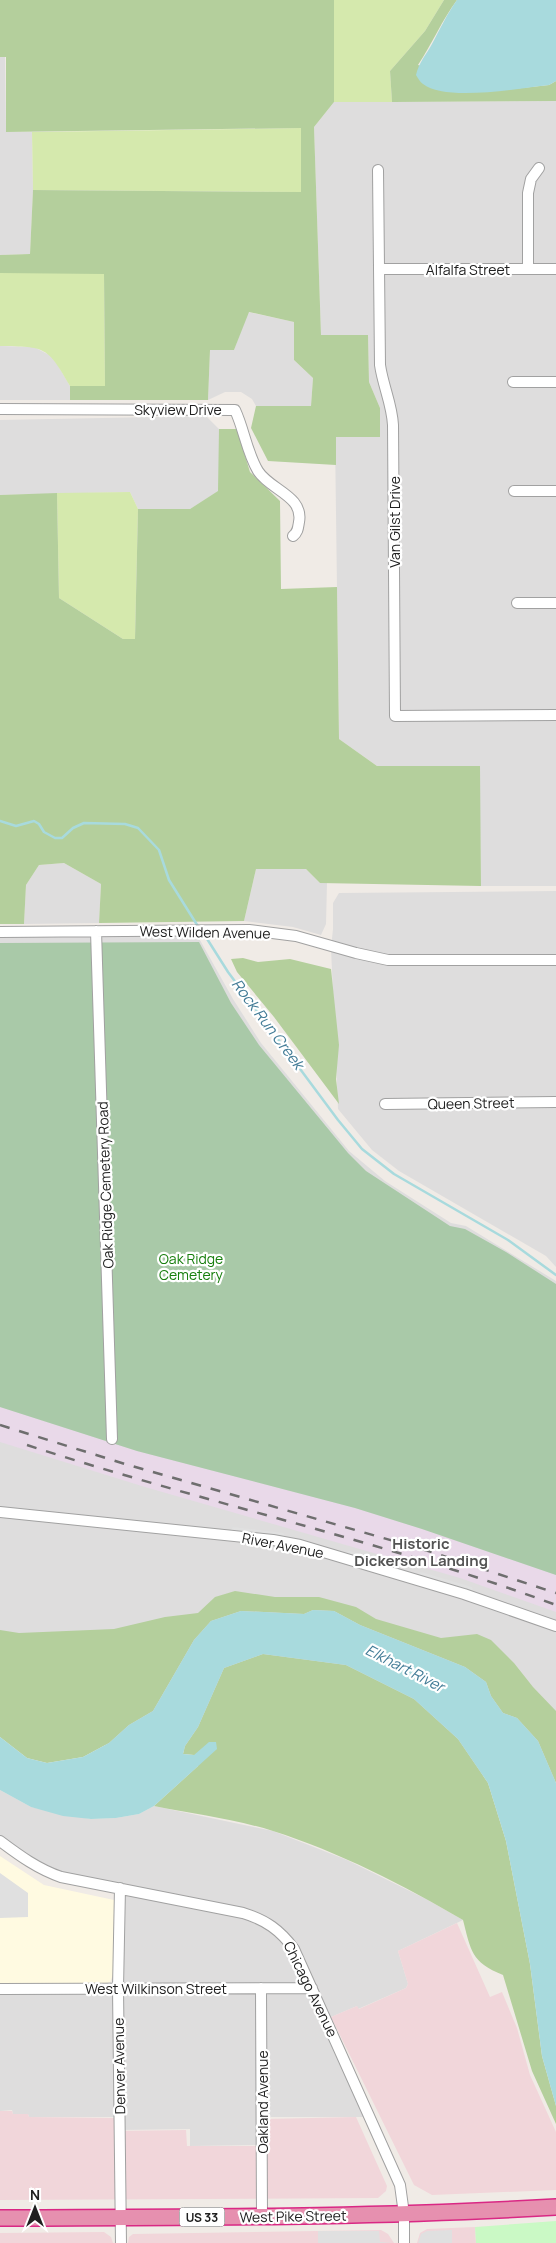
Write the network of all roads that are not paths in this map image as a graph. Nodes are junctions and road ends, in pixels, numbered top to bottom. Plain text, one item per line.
1 (539, 168) dead end
2 (378, 170) dead end
3 (379, 269) junction
4 (528, 269) junction
5 (556, 269) edge
6 (513, 382) dead end
7 (556, 382) edge
8 (0, 409) edge
9 (514, 491) dead end
10 (556, 491) edge
11 (293, 536) dead end
12 (517, 603) dead end
13 (556, 603) edge
14 (556, 715) edge
15 (96, 931) junction
16 (0, 932) edge
17 (556, 960) edge
18 (556, 1102) edge
19 (385, 1104) dead end
20 (112, 1439) dead end
21 (0, 1512) edge
22 (556, 1626) edge
23 (0, 1841) edge
24 (120, 1888) junction
25 (118, 1988) junction
26 (261, 1988) junction
27 (312, 1988) junction
28 (0, 1989) edge
29 (556, 2206) edge
30 (404, 2214) junction
31 (262, 2216) junction
32 (120, 2217) junction
33 (0, 2218) edge
34 (121, 2243) edge
35 (404, 2243) edge

1 - 4 street
2 - 3 street, Van Gilst Drive
3 - 4 street, Alfalfa Street
3 - 14 street, Van Gilst Drive
4 - 5 street, Alfalfa Street
6 - 7 street
8 - 11 street, Skyview Drive
9 - 10 street
12 - 13 street
15 - 16 street, West Wilden Avenue
15 - 17 street, West Wilden Avenue
15 - 20 street, Oak Ridge Cemetery Road
18 - 19 street, Queen Street
21 - 22 street, River Avenue
23 - 24 street, Chicago Avenue
24 - 25 street, Denver Avenue
24 - 27 street, Chicago Avenue
25 - 26 street, West Wilkinson Street
25 - 28 street, West Wilkinson Street
25 - 32 street, Denver Avenue
26 - 27 street, West Wilkinson Street
26 - 31 street, Oakland Avenue
27 - 30 street, Chicago Avenue
29 - 30 highway, West Pike Street / US 33
30 - 31 highway, West Pike Street / US 33
30 - 35 street, Chicago Avenue
31 - 32 highway, West Pike Street / US 33
32 - 33 highway, West Pike Street / US 33
32 - 34 street, Denver Avenue

